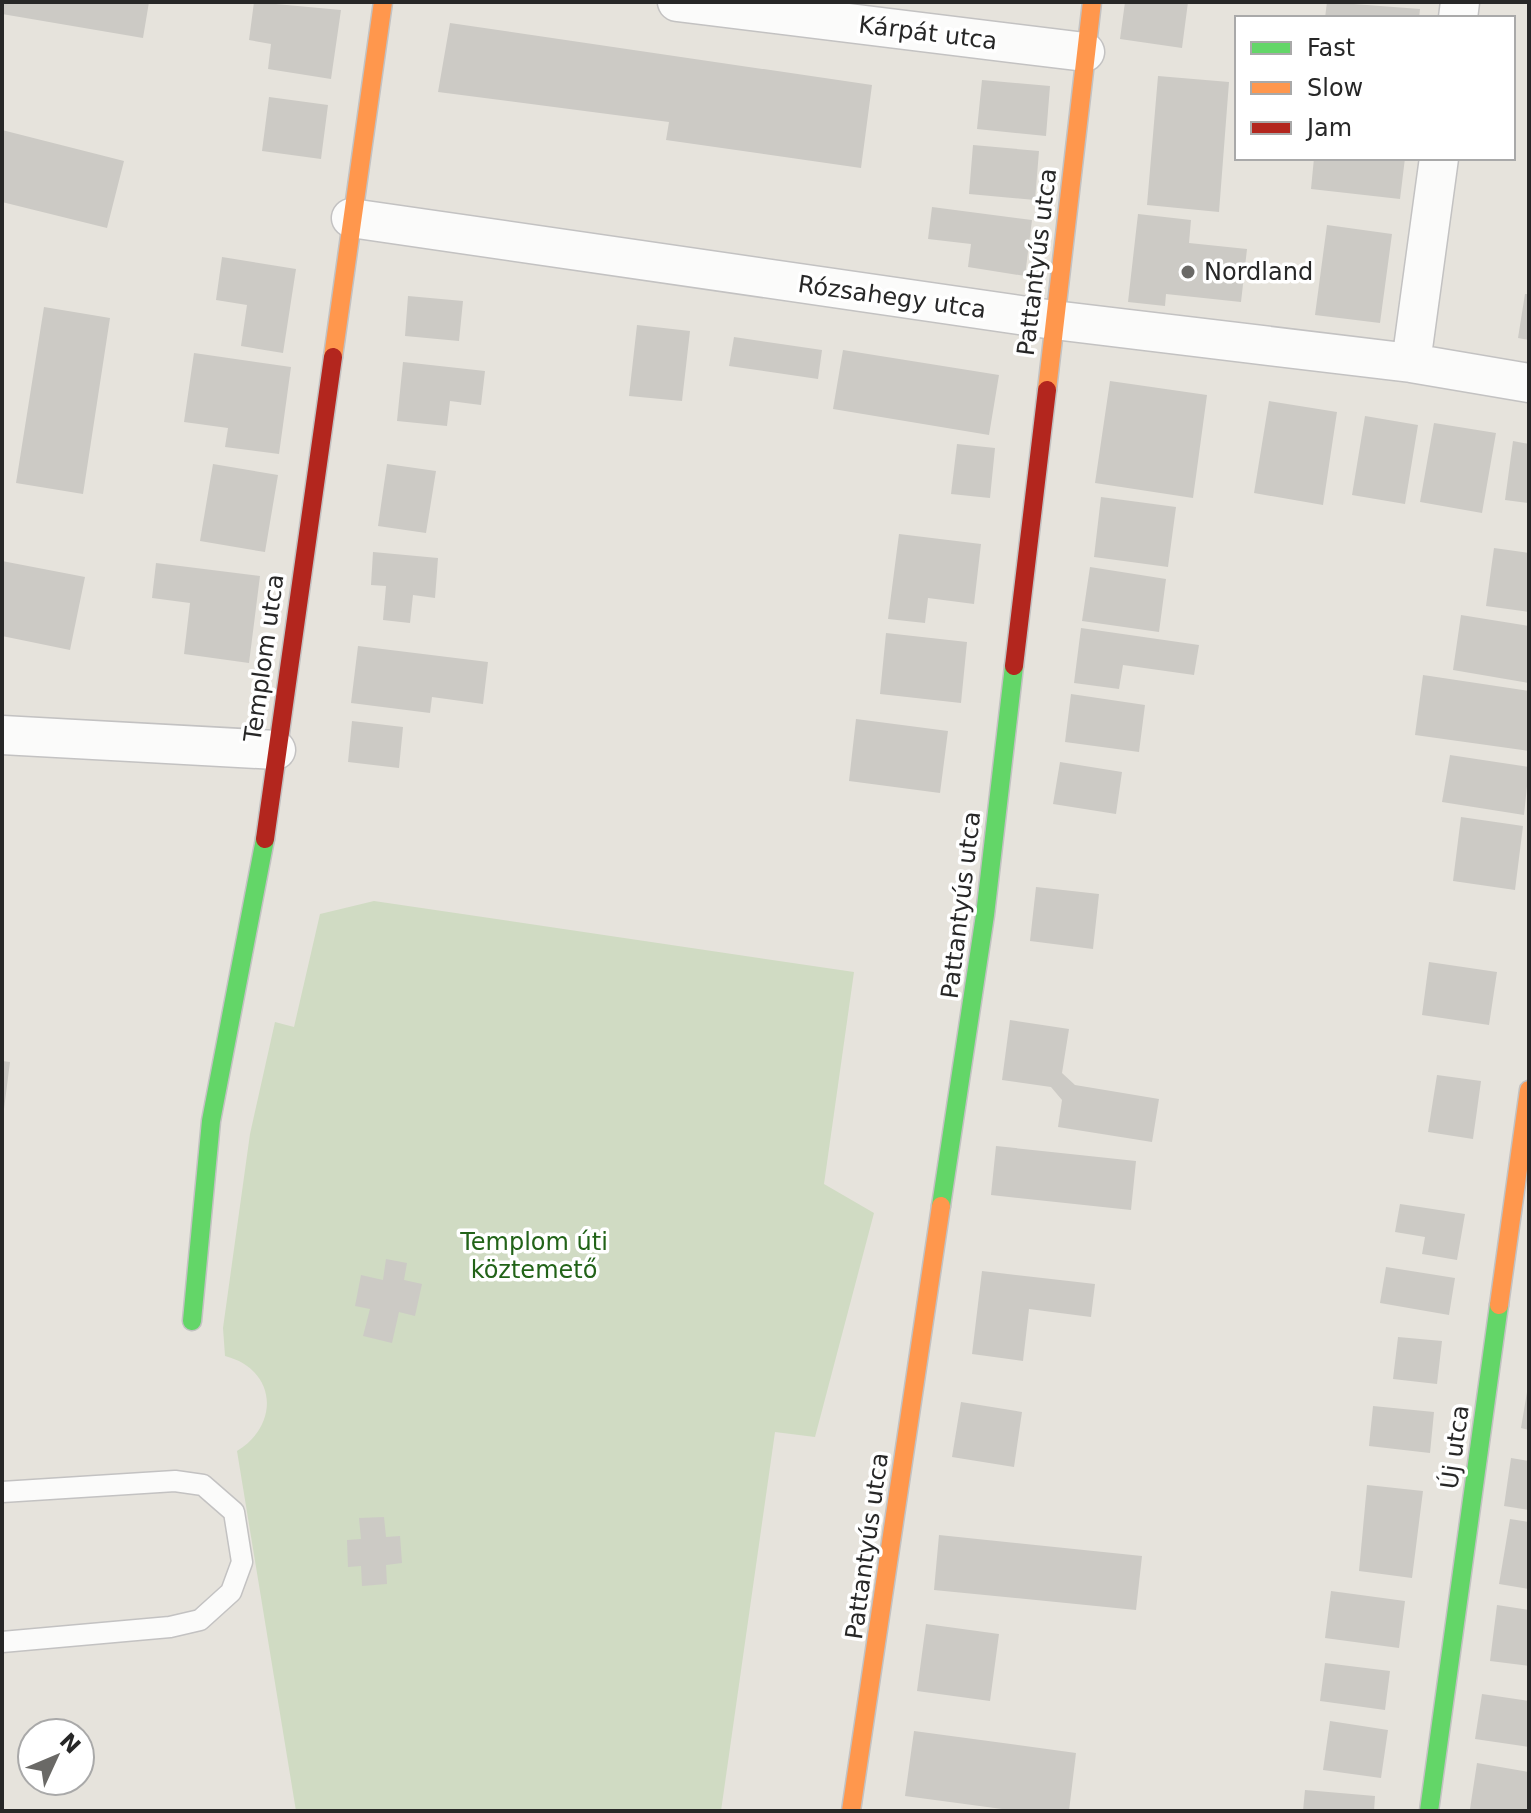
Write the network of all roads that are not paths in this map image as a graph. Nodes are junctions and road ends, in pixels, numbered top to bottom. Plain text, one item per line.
1 (383, 2) edge
2 (677, 2) edge
3 (1092, 2) edge
4 (750, 7) edge
5 (1085, 52) junction
6 (1439, 160) edge
7 (351, 218) junction
8 (1054, 320) junction
9 (1411, 363) junction
10 (1529, 383) edge
11 (2, 735) edge
12 (276, 750) junction
13 (1529, 1090) edge
14 (192, 1321) dead end
15 (2, 1492) edge
16 (2, 1642) edge
17 (851, 1811) edge
18 (1429, 1811) edge

1 - 7 street, Templom utca
2 - 4 street, Kárpát utca
3 - 5 street, Pattantyús utca
4 - 5 street, Kárpát utca
5 - 8 street, Pattantyús utca
6 - 9 street
7 - 8 street, Rózsahegy utca
7 - 12 street, Templom utca
8 - 9 street, Rózsahegy utca
8 - 17 street, Pattantyús utca
9 - 10 street, Rózsahegy utca
11 - 12 street
12 - 14 street, Templom utca
13 - 18 street, Új utca
15 - 16 lane

